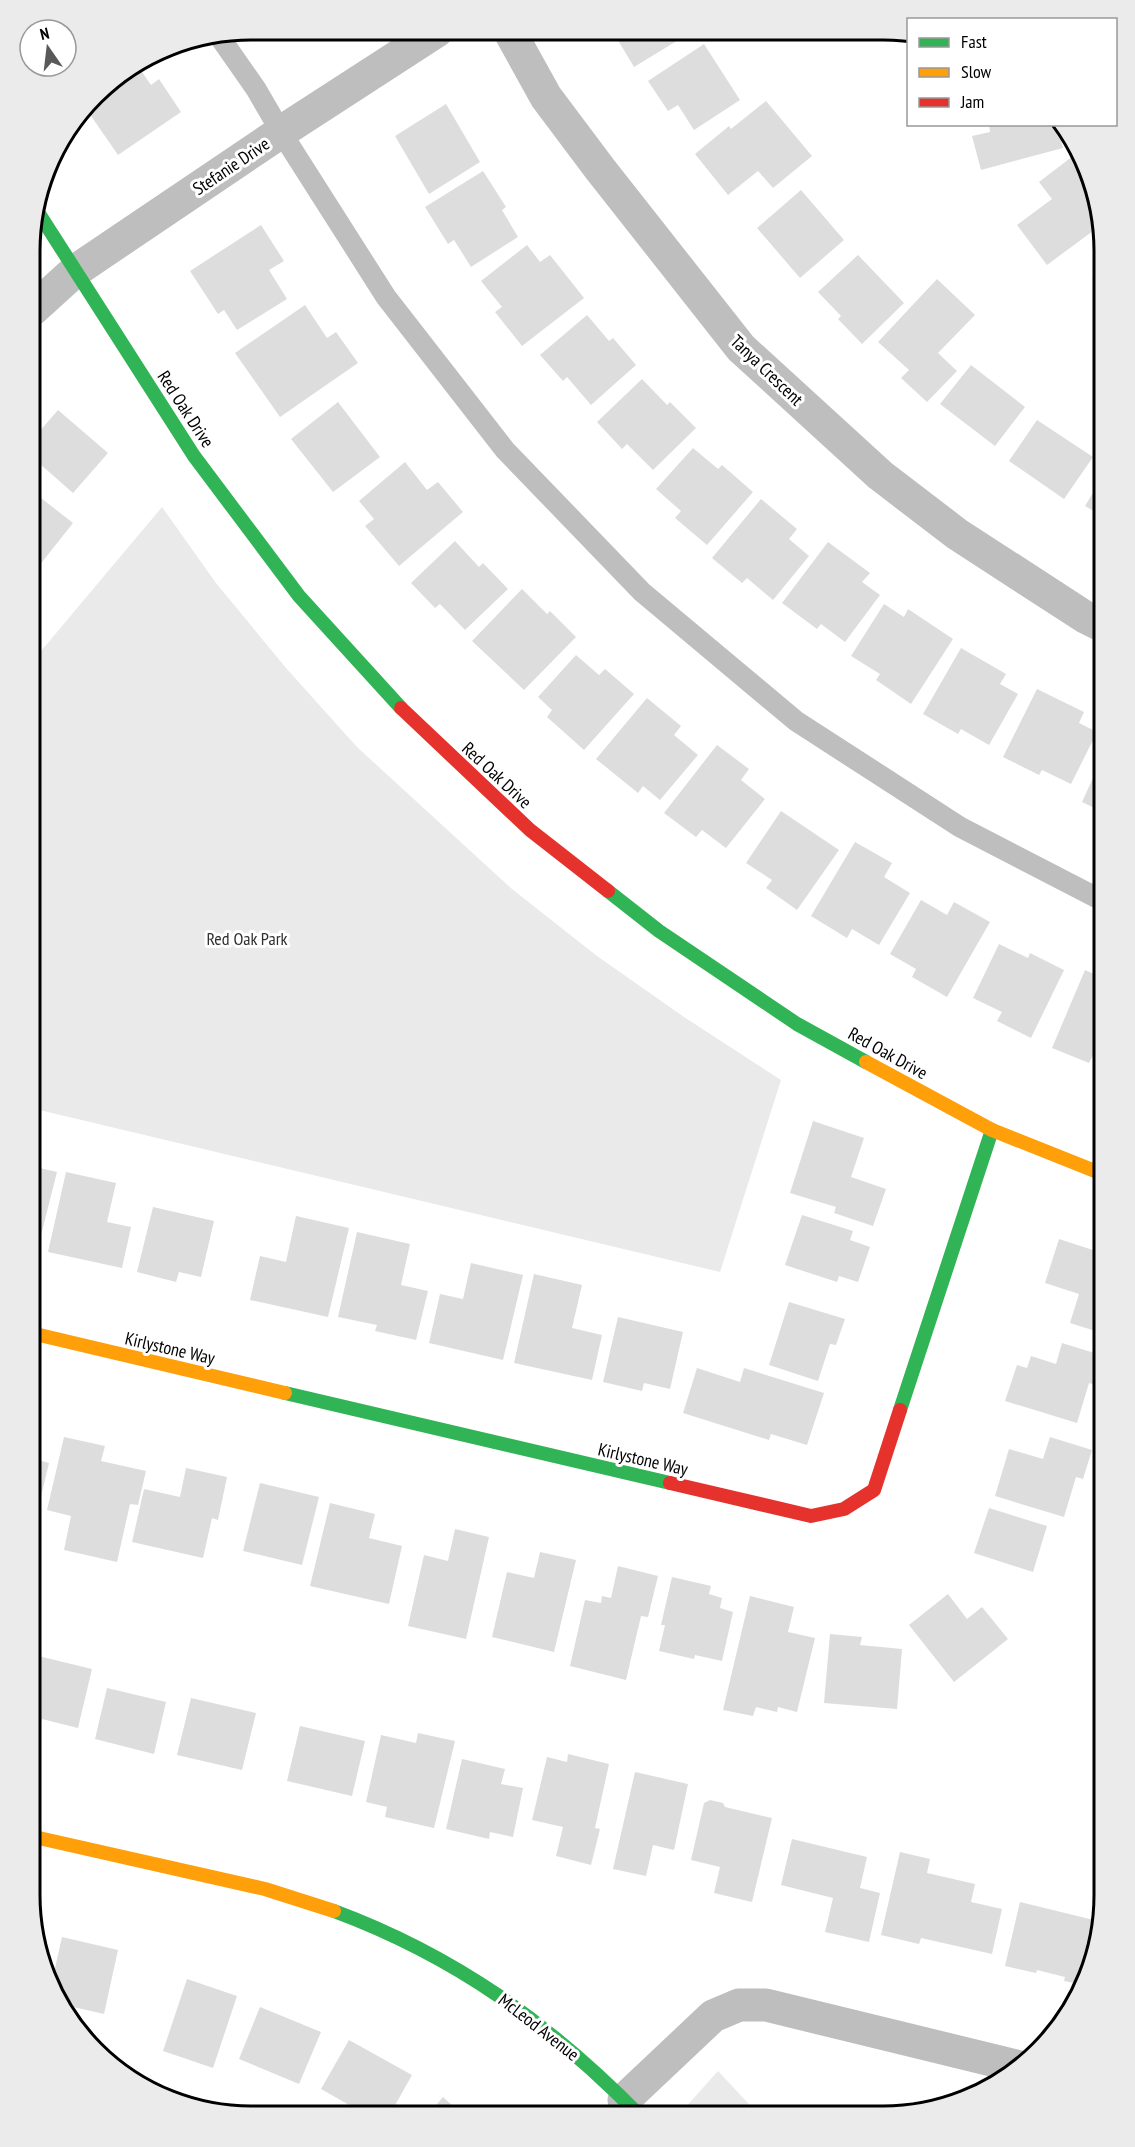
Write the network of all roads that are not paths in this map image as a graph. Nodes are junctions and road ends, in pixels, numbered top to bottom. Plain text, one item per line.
1 (422, 41) edge
2 (515, 41) edge
3 (223, 42) edge
4 (280, 132) junction
5 (43, 220) edge
6 (75, 271) junction
7 (40, 303) edge
8 (1094, 621) edge
9 (1094, 896) edge
10 (992, 1130) junction
11 (1094, 1171) edge
12 (40, 1335) edge
13 (40, 1838) edge
14 (1010, 2065) edge
15 (630, 2106) edge
16 (634, 2106) edge

1 - 4 street, Stefanie Drive
2 - 8 street, Tanya Crescent
3 - 4 lane
4 - 6 street, Stefanie Drive
4 - 9 lane
5 - 6 street, Red Oak Drive
6 - 7 street, Stefanie Drive
6 - 10 street, Red Oak Drive
10 - 11 street, Red Oak Drive
10 - 12 street, Kirlystone Way
13 - 15 street, McLeod Avenue
14 - 16 street, McLeod Avenue

